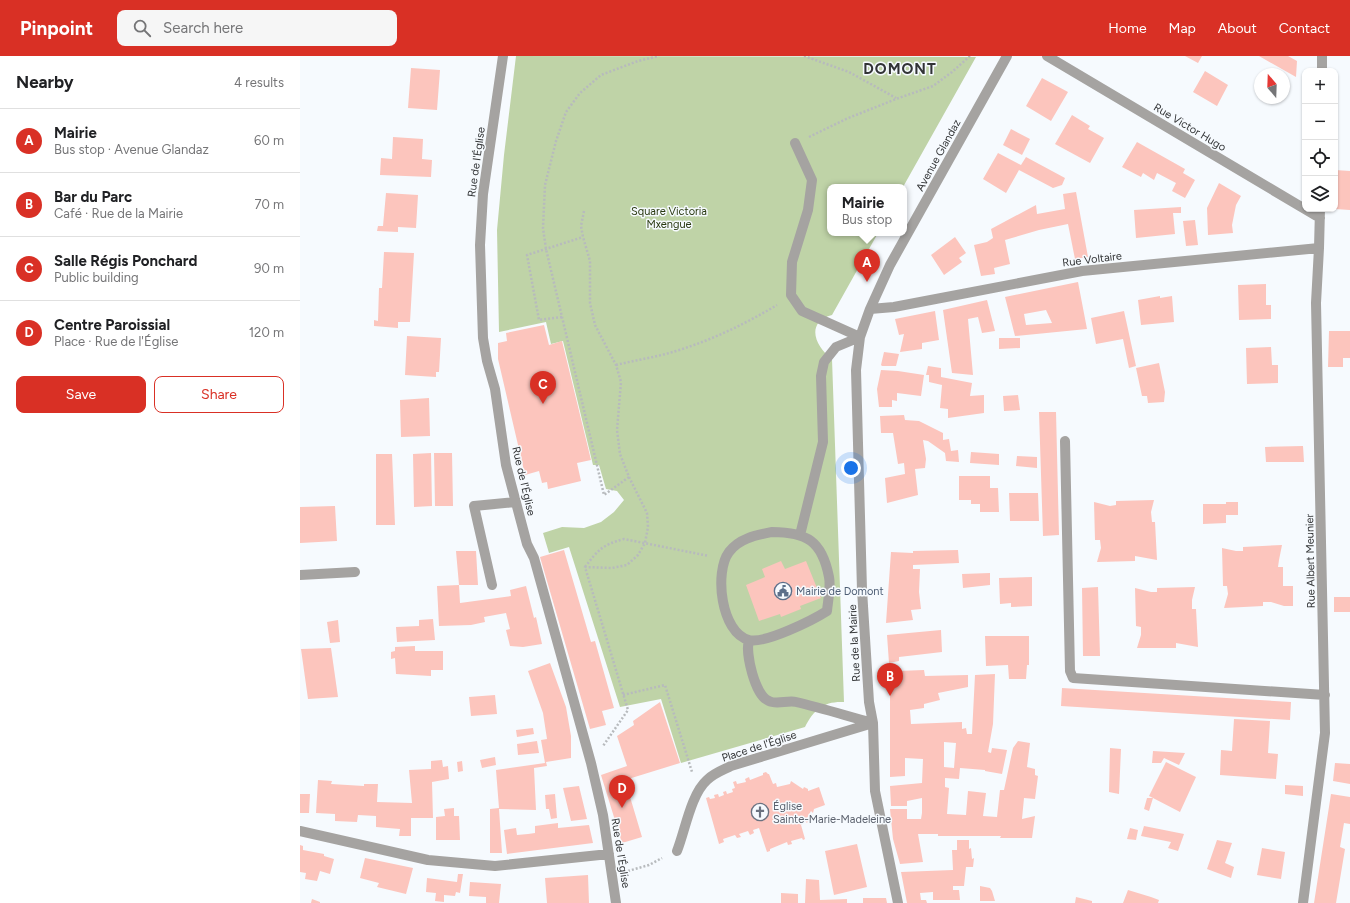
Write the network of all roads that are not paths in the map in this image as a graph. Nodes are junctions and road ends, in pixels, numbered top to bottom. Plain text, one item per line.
1 (503, 56) edge
2 (1007, 56) edge
3 (1047, 56) edge
4 (1322, 56) edge
5 (1322, 68) edge
6 (795, 143) road end
7 (1320, 214) edge
8 (907, 235) edge
9 (906, 236) edge
10 (1320, 248) junction
11 (870, 309) junction
12 (860, 337) junction
13 (1065, 441) dead end
14 (516, 502) junction
15 (800, 534) junction
16 (355, 572) dead end
17 (300, 575) edge
18 (492, 585) dead end
19 (749, 640) junction
20 (1325, 695) junction
21 (873, 724) junction
22 (300, 830) edge
23 (677, 851) dead end
24 (609, 854) junction
25 (616, 903) edge
26 (898, 903) edge
27 (1303, 903) edge

1 - 14 street, Rue de l'Église
2 - 8 street, Avenue Glandaz
3 - 7 street, Rue Victor Hugo
4 - 5 street
6 - 12 street
7 - 10 street, Rue Albert Meunier
9 - 11 street, Avenue Glandaz
10 - 11 street, Rue Voltaire
10 - 20 street, Rue Albert Meunier
11 - 12 street, Rue de la Mairie
12 - 15 street
12 - 21 street, Rue de la Mairie
13 - 20 street
14 - 18 street
14 - 24 street, Rue de l'Église
15 - 19 street
15 - 19 street
16 - 17 street
19 - 21 street
20 - 27 street, Rue Albert Meunier
21 - 23 street, Place de l'Église
21 - 26 street, Rue de la Mairie
22 - 24 street
24 - 25 street, Rue de l'Église

